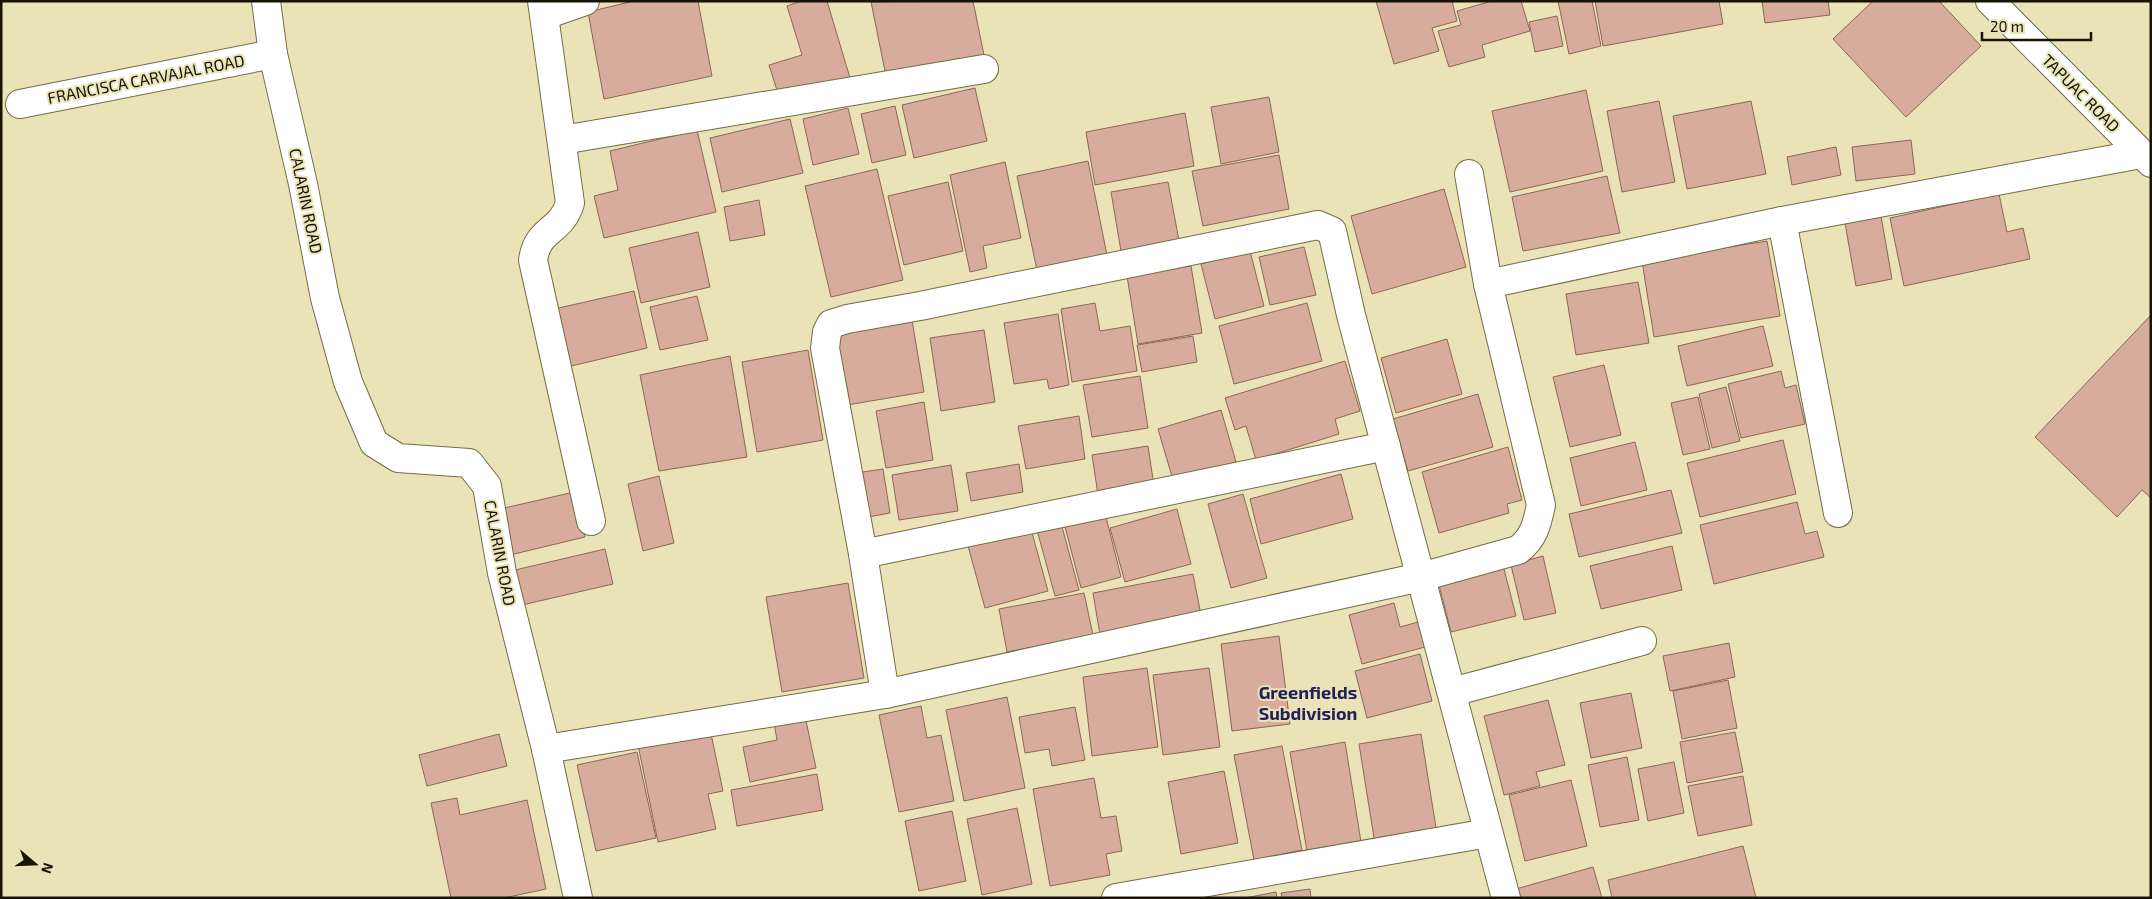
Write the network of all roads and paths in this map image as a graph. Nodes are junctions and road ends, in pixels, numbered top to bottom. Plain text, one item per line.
1 (266, 1) edge
2 (586, 1) edge
3 (1990, 1) edge
4 (543, 8) edge
5 (273, 54) junction
6 (984, 69) dead end
7 (20, 104) dead end
8 (562, 140) junction
9 (2146, 158) edge
10 (1469, 174) dead end
11 (1782, 221) junction
12 (1488, 284) junction
13 (1386, 446) junction
14 (1838, 513) dead end
15 (591, 521) dead end
16 (863, 554) junction
17 (1421, 576) junction
18 (1642, 641) dead end
19 (1452, 692) junction
20 (885, 694) junction
21 (546, 749) junction
22 (1488, 833) junction
23 (578, 898) edge
24 (1116, 898) edge
25 (1506, 898) edge

1 - 5 street, CALARIN ROAD
2 - 4 street
3 - 9 street, TAPUAC ROAD
4 - 8 street
5 - 7 street, FRANCISCA CARVAJAL ROAD
5 - 21 street, CALARIN ROAD
6 - 8 street
8 - 15 street
9 - 11 street
10 - 12 street
11 - 12 street
11 - 14 street
12 - 17 street
13 - 16 street
13 - 16 street
13 - 17 street
16 - 20 street
17 - 19 street
17 - 20 street
18 - 19 street
19 - 22 street
20 - 21 street
21 - 23 street, CALARIN ROAD
22 - 24 street
22 - 25 street

